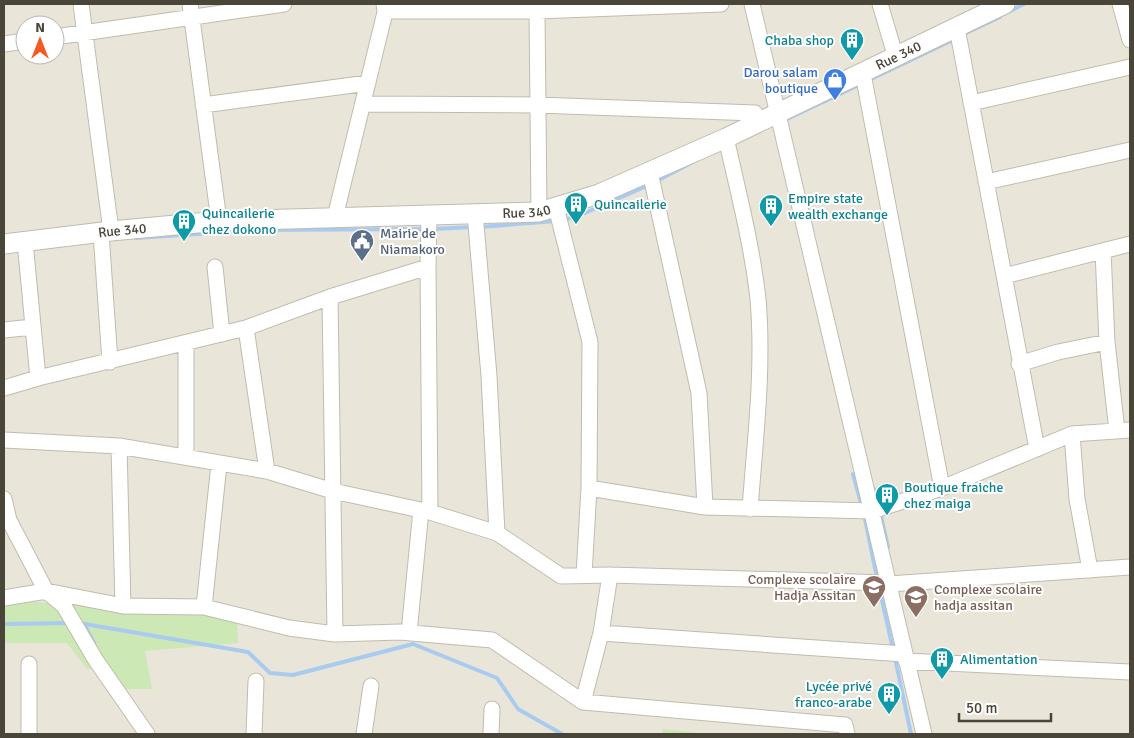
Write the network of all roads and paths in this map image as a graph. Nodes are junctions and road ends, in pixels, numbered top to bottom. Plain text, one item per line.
1 (81, 4) edge
2 (284, 4) edge
3 (721, 4) edge
4 (752, 4) edge
5 (880, 4) edge
6 (1120, 4) edge
7 (997, 5) edge
8 (386, 6) edge
9 (191, 10) edge
10 (537, 12) junction
11 (957, 28) junction
12 (85, 32) junction
13 (65, 35) edge
14 (1130, 40) edge
15 (896, 58) junction
16 (1130, 67) edge
17 (863, 74) junction
18 (368, 83) junction
19 (971, 103) junction
20 (363, 104) junction
21 (203, 105) junction
22 (536, 105) junction
23 (768, 119) junction
24 (726, 138) junction
25 (1130, 150) edge
26 (650, 172) junction
27 (986, 182) junction
28 (548, 210) junction
29 (475, 213) junction
30 (429, 215) junction
31 (335, 217) junction
32 (219, 221) junction
33 (106, 232) junction
34 (25, 242) junction
35 (4, 244) edge
36 (1130, 244) edge
37 (1104, 251) junction
38 (215, 267) dead end
39 (428, 267) junction
40 (1004, 276) junction
41 (330, 297) junction
42 (33, 326) junction
43 (246, 328) junction
44 (4, 330) edge
45 (222, 334) junction
46 (1107, 342) junction
47 (186, 344) junction
48 (110, 362) junction
49 (1019, 364) junction
50 (38, 378) junction
51 (4, 388) edge
52 (1124, 430) edge
53 (1072, 434) junction
54 (4, 440) edge
55 (119, 446) junction
56 (1037, 448) junction
57 (186, 456) junction
58 (219, 464) junction
59 (267, 471) junction
60 (589, 488) junction
61 (942, 488) junction
62 (333, 491) junction
63 (4, 499) edge
64 (706, 506) junction
65 (750, 509) junction
66 (425, 511) junction
67 (873, 511) junction
68 (497, 534) junction
69 (1130, 567) edge
70 (1090, 570) junction
71 (584, 575) junction
72 (610, 575) junction
73 (888, 583) junction
74 (46, 591) junction
75 (4, 598) edge
76 (123, 606) junction
77 (204, 607) junction
78 (409, 633) junction
79 (601, 633) junction
80 (335, 634) junction
81 (905, 658) junction
82 (29, 664) dead end
83 (1130, 672) edge
84 (256, 681) dead end
85 (371, 686) dead end
86 (583, 702) junction
87 (492, 709) dead end
88 (29, 734) edge
89 (147, 734) edge
90 (254, 734) edge
91 (364, 734) edge
92 (491, 734) edge
93 (847, 734) edge
94 (923, 734) edge
95 (928, 734) edge

1 - 12 street
2 - 9 street
3 - 10 street
4 - 23 street
5 - 15 street
6 - 14 street
7 - 11 street, Rue 340
8 - 10 street
8 - 18 street
9 - 12 street
9 - 21 street
10 - 22 street
11 - 15 street, Rue 340
11 - 19 street
12 - 13 street
12 - 33 street
15 - 17 street, Rue 340
16 - 19 street
17 - 23 street, Rue 340
17 - 61 street
18 - 20 street
18 - 21 street
19 - 27 street
20 - 22 street
20 - 31 street
21 - 32 street
22 - 23 street
22 - 28 street
23 - 24 street, Rue 340
23 - 67 street
24 - 26 street, Rue 340
24 - 65 street
25 - 27 street
26 - 28 street, Rue 340
26 - 64 street
27 - 40 street
28 - 29 street, Rue 340
28 - 60 street
29 - 30 street, Rue 340
29 - 68 street
30 - 31 street, Rue 340
30 - 39 street
31 - 32 street, Rue 340
32 - 33 street, Rue 340
33 - 34 street, Rue 340
33 - 48 street
34 - 35 street, Rue 340
34 - 42 street
36 - 37 street
37 - 40 street
37 - 46 street
38 - 45 street
39 - 41 street
39 - 66 street
40 - 49 street
41 - 43 street
41 - 62 street
42 - 44 street
42 - 50 street
43 - 45 street
43 - 59 street
45 - 47 street
46 - 49 street
46 - 52 street
47 - 48 street
47 - 57 street
48 - 50 street
49 - 56 street
50 - 51 street
52 - 53 street
53 - 56 street
53 - 70 street
54 - 55 street
55 - 57 street
55 - 76 street
56 - 61 street
57 - 58 street
58 - 59 street
58 - 77 street
59 - 62 street
60 - 64 street
60 - 71 street
61 - 67 street
62 - 66 street
62 - 80 street
63 - 74 street
64 - 65 street
65 - 67 street
66 - 68 street
66 - 78 street
67 - 73 street
68 - 71 street
69 - 70 street
70 - 73 street
71 - 72 street
72 - 73 street
72 - 79 street
73 - 81 street
74 - 75 street
74 - 76 street
74 - 89 street
76 - 77 street
77 - 80 street
78 - 80 street
78 - 86 street
79 - 81 street
79 - 86 street
81 - 83 street
81 - 94 street
82 - 88 street
84 - 90 street
85 - 91 street
86 - 93 street
87 - 92 street
94 - 95 street

